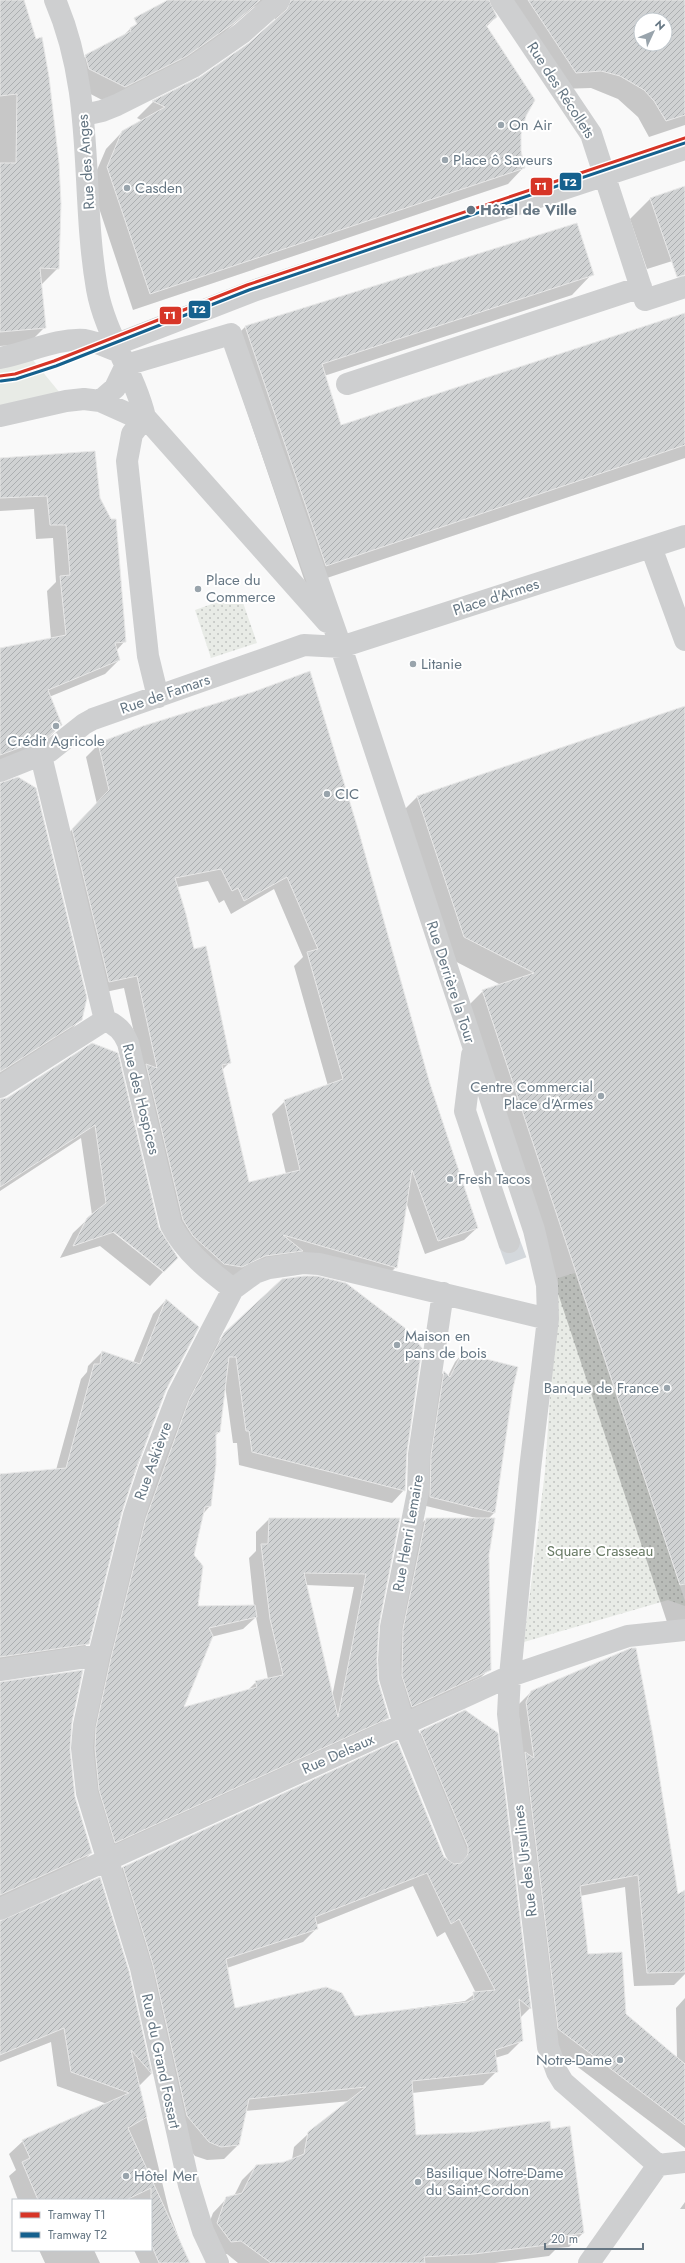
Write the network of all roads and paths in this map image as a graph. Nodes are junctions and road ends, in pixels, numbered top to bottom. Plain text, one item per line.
1 (55, 0) edge
2 (279, 0) edge
3 (501, 0) edge
4 (84, 115) junction
5 (685, 149) edge
6 (606, 176) junction
7 (685, 287) edge
8 (643, 294) junction
9 (118, 347) junction
10 (0, 358) edge
11 (347, 384) dead end
12 (100, 401) junction
13 (0, 416) edge
14 (145, 417) junction
15 (685, 536) edge
16 (651, 547) junction
17 (685, 640) edge
18 (341, 647) junction
19 (158, 696) junction
20 (41, 756) junction
21 (0, 771) edge
22 (105, 1020) junction
23 (473, 1050) junction
24 (0, 1087) edge
25 (509, 1242) tunnel mouth
26 (233, 1289) junction
27 (443, 1293) junction
28 (548, 1319) junction
29 (685, 1630) edge
30 (99, 1655) junction
31 (0, 1670) edge
32 (510, 1676) junction
33 (404, 1724) junction
34 (456, 1852) dead end
35 (105, 1859) junction
36 (0, 1909) edge
37 (685, 2162) edge
38 (658, 2165) junction
39 (218, 2263) edge
40 (589, 2263) edge

1 - 4 street, Rue des Anges
2 - 4 street
3 - 6 street, Rue des Récollets
4 - 9 street, Rue des Anges
5 - 6 street
6 - 8 street, Rue des Récollets
6 - 9 street
7 - 8 street
8 - 11 street
9 - 10 street
9 - 12 street
9 - 14 street
9 - 18 street
12 - 13 street
12 - 14 street
14 - 18 street
14 - 19 street
15 - 16 street, Place d'Armes
16 - 17 street
16 - 18 street, Place d'Armes
18 - 19 street, Rue de Famars
18 - 23 street, Rue Derrière la Tour
19 - 20 street, Rue de Famars
20 - 21 street, Rue de Famars
20 - 22 street
22 - 24 street
22 - 26 street, Rue des Hospices
23 - 25 street
23 - 28 street, Rue Derrière la Tour
26 - 27 street, Rue Askièvre
26 - 30 street, Rue Askièvre
27 - 28 street, Rue Askièvre
27 - 33 street, Rue Henri Lemaire
28 - 32 street
29 - 32 street, Rue Delsaux
30 - 31 street
30 - 35 street, Rue Askièvre
32 - 33 street, Rue Delsaux
32 - 38 street, Rue des Ursulines
33 - 34 street, Rue Henri Lemaire
33 - 35 street, Rue Delsaux
35 - 36 street, Rue Delsaux
35 - 39 street, Rue du Grand Fossart
37 - 38 street
38 - 40 street

